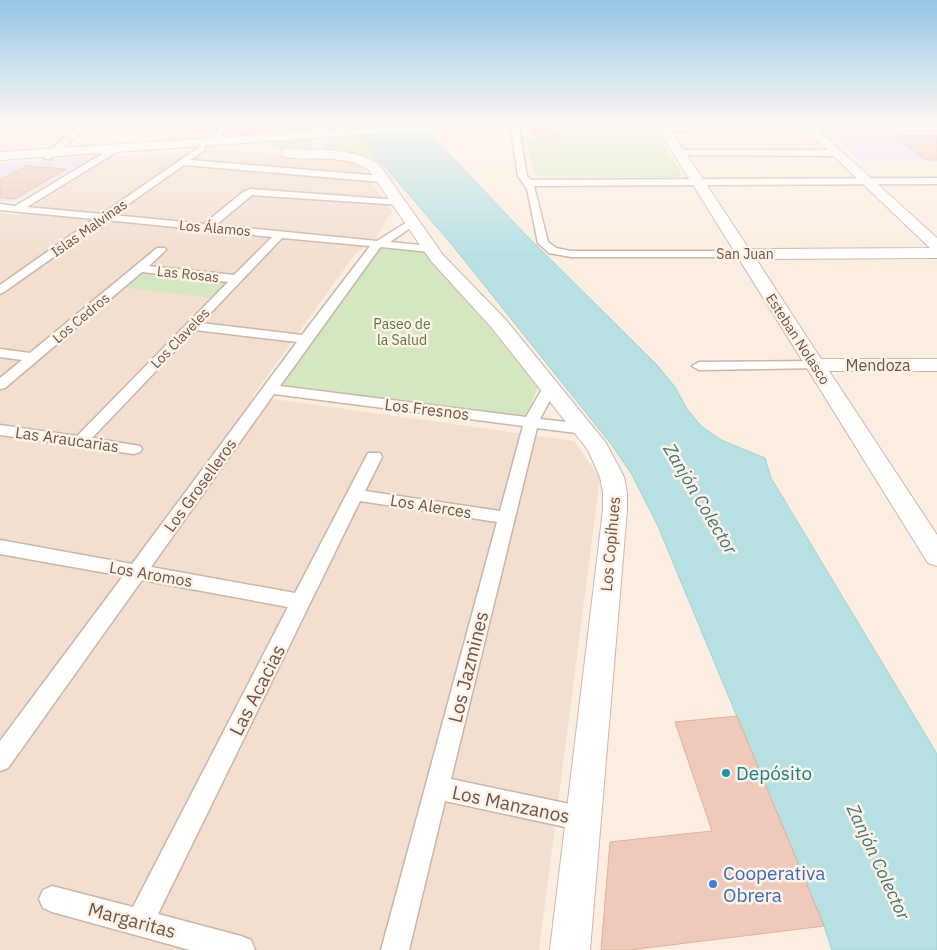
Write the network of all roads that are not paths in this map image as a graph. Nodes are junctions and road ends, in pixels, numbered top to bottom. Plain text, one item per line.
1 (86, 166) edge
2 (176, 166) edge
3 (233, 166) edge
4 (372, 166) edge
5 (521, 166) edge
6 (687, 166) edge
7 (851, 166) edge
8 (382, 179) junction
9 (867, 181) junction
10 (937, 181) edge
11 (697, 182) junction
12 (526, 183) junction
13 (0, 207) edge
14 (16, 209) junction
15 (405, 213) junction
16 (104, 217) junction
17 (207, 227) junction
18 (280, 234) junction
19 (379, 244) junction
20 (937, 246) edge
21 (430, 248) junction
22 (161, 250) dead end
23 (937, 253) edge
24 (743, 254) junction
25 (140, 268) junction
26 (236, 279) junction
27 (0, 290) edge
28 (192, 326) junction
29 (306, 340) junction
30 (0, 353) edge
31 (33, 357) junction
32 (814, 365) junction
33 (937, 365) edge
34 (699, 366) dead end
35 (0, 385) edge
36 (550, 387) junction
37 (270, 389) junction
38 (531, 422) junction
39 (584, 429) junction
40 (0, 430) edge
41 (81, 442) junction
42 (134, 449) dead end
43 (374, 457) dead end
44 (355, 495) junction
45 (507, 518) junction
46 (929, 531) edge
47 (0, 547) edge
48 (937, 556) edge
49 (137, 572) junction
50 (302, 602) junction
51 (0, 760) edge
52 (437, 788) junction
53 (584, 819) junction
54 (52, 899) dead end
55 (140, 922) junction
56 (241, 950) edge
57 (395, 950) edge
58 (570, 950) edge

1 - 14 street
2 - 16 street, Islas Malvinas
3 - 8 street
4 - 8 main road, Los Copíhues
5 - 12 street
6 - 11 main road, Esteban Nolasco
7 - 9 main road
8 - 15 main road, Los Copíhues
9 - 10 street
9 - 11 street
9 - 20 main road
11 - 12 street
11 - 24 main road, Esteban Nolasco
12 - 24 street, San Juan
13 - 14 street, Los Álamos
14 - 16 street, Los Álamos
15 - 17 street
15 - 19 street, Los Groselleros
15 - 21 main road, Los Copíhues
16 - 17 street, Los Álamos
16 - 27 street, Islas Malvinas
17 - 18 street, Los Álamos
18 - 19 street, Los Álamos
18 - 26 street, Los Claveles
19 - 21 street, Los Álamos
19 - 29 street, Los Groselleros
21 - 36 main road, Los Copíhues
22 - 25 street, Los Cedros
23 - 24 main road, San Juan
24 - 32 main road, Esteban Nolasco
25 - 26 street, Las Rosas
25 - 31 street, Los Cedros
26 - 28 street, Los Claveles
28 - 29 street
28 - 41 street, Los Claveles
29 - 37 street, Los Groselleros
30 - 31 street
31 - 35 street, Los Cedros
32 - 33 main road, Mendoza
32 - 34 street, Mendoza
32 - 46 main road, Esteban Nolasco
36 - 38 street, Los Jazmines
36 - 39 main road, Los Copíhues
37 - 38 street, Los Fresnos
37 - 49 street, Los Groselleros
38 - 39 street, Los Fresnos
38 - 45 street, Los Jazmines
39 - 53 main road, Los Copíhues
40 - 41 street, Las Araucarias
41 - 42 street, Las Araucarias
43 - 44 street, Las Acacias
44 - 45 street, Los Alerces
44 - 50 street, Las Acacias
45 - 52 street, Los Jazmines
46 - 48 main road, Esteban Nolasco
47 - 49 street, Los Aromos
49 - 50 street, Los Aromos
49 - 51 street, Los Groselleros
50 - 55 street, Las Acacias
52 - 53 street, Los Manzanos
52 - 57 street, Los Jazmines
53 - 58 main road, Los Copíhues
54 - 55 street, Margaritas
55 - 56 street, Margaritas

